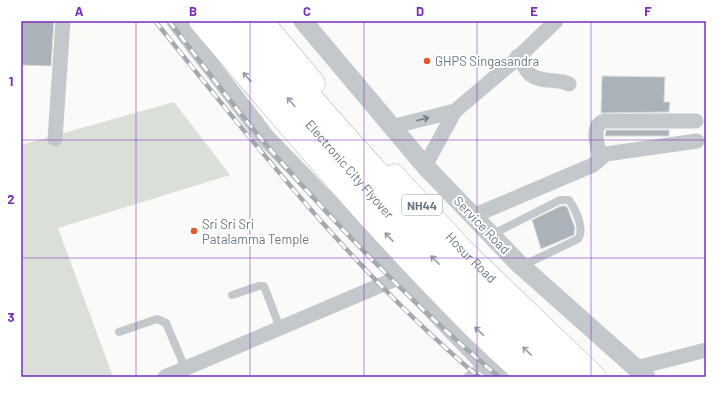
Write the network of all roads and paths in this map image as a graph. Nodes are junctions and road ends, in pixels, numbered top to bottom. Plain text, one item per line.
1 (63, 21) edge
2 (176, 21) edge
3 (200, 21) edge
4 (220, 21) edge
5 (247, 21) edge
6 (262, 21) edge
7 (303, 21) edge
8 (556, 21) edge
9 (518, 56) junction
10 (569, 84) dead end
11 (455, 111) junction
12 (696, 121) dead end
13 (391, 127) junction
14 (56, 139) dead end
15 (697, 141) dead end
16 (600, 158) junction
17 (425, 166) junction
18 (474, 216) junction
19 (491, 235) junction
20 (522, 266) junction
21 (400, 277) junction
22 (232, 295) dead end
23 (280, 328) junction
24 (119, 332) dead end
25 (706, 350) edge
26 (484, 363) junction
27 (185, 368) junction
28 (641, 373) edge
29 (165, 377) edge
30 (467, 377) edge
31 (500, 377) edge
32 (527, 377) edge
33 (557, 377) edge
34 (577, 377) edge
35 (595, 377) edge

1 - 14 street
2 - 21 street
32 -> 3 highway
33 -> 4 highway, Electronic City Flyover
5 - 34 highway, Electronic City Flyover
6 - 35 highway, Hosur Road / NH44
7 - 13 street, Service Road
8 - 9 street
9 - 10 street
9 - 11 street
13 -> 11 street
11 - 17 street
12 - 16 street
13 - 17 street, Service Road
15 - 16 street
16 - 18 street
17 - 18 street, Service Road
18 - 19 street, Service Road
19 - 20 street, Service Road
19 - 20 lane
20 - 28 street, Service Road
21 - 23 street
21 - 26 street
22 - 23 lane
23 - 27 street
24 - 27 lane
25 - 28 street
26 - 30 lane
26 - 31 street
27 - 29 street

